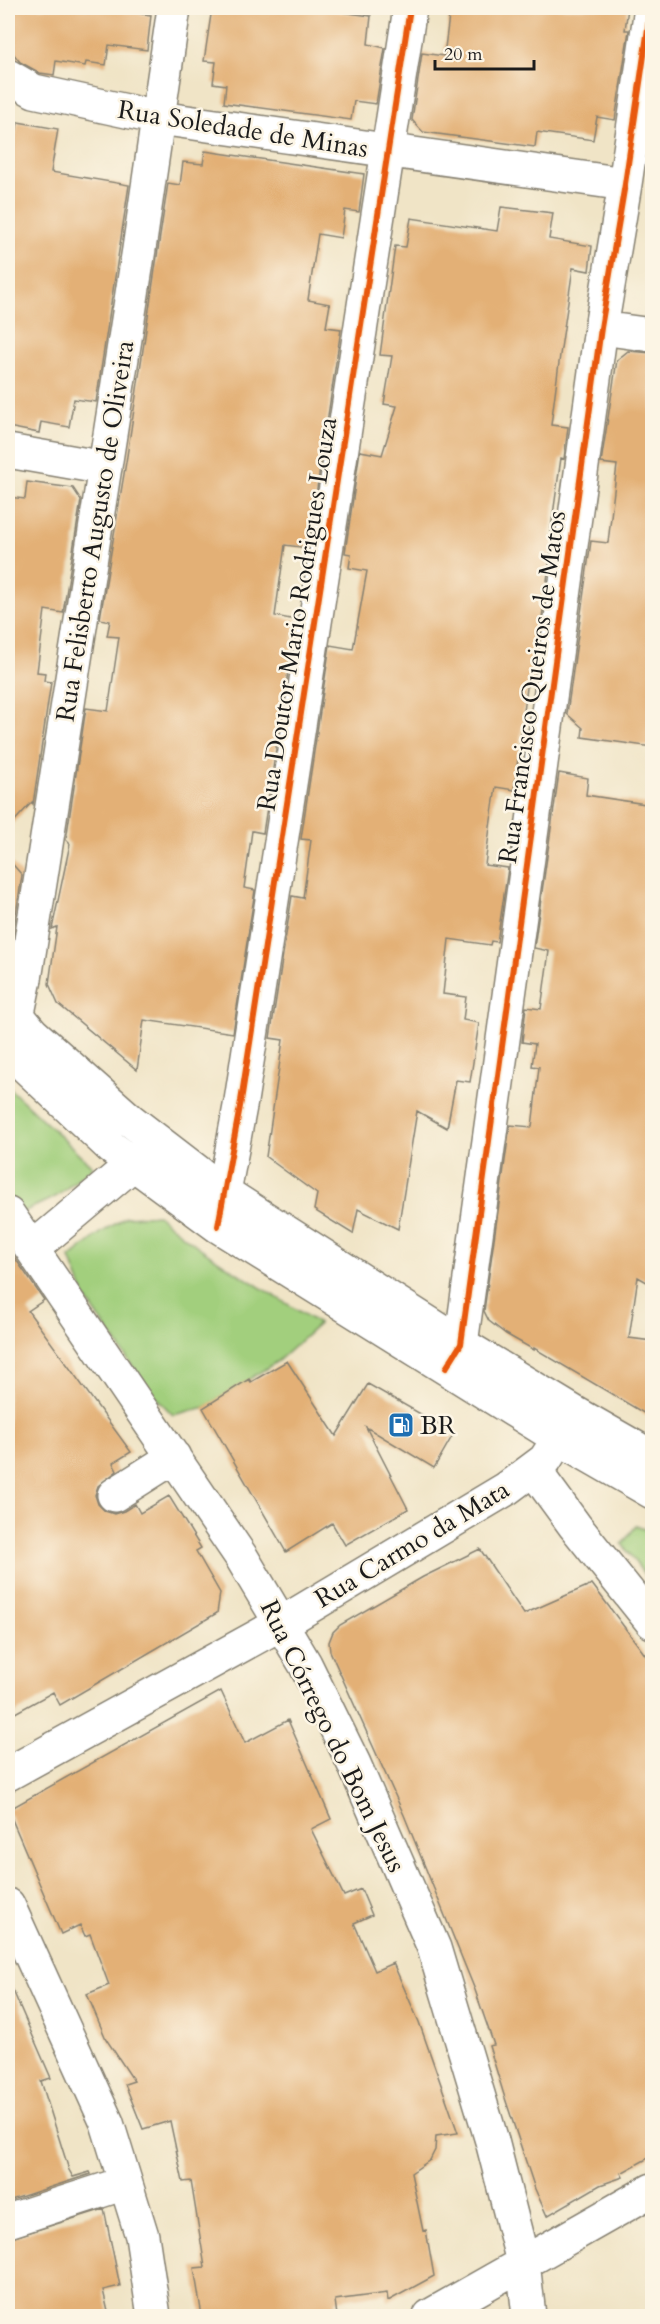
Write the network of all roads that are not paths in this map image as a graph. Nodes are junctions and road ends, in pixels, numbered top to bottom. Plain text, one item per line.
1 (174, 8) edge
2 (410, 8) edge
3 (651, 8) edge
4 (8, 76) edge
5 (159, 118) junction
6 (388, 152) junction
7 (625, 184) junction
8 (601, 328) junction
9 (652, 335) edge
10 (8, 451) edge
11 (105, 468) junction
12 (12, 1010) edge
13 (9, 1051) edge
14 (133, 1164) junction
15 (225, 1193) junction
16 (8, 1214) edge
17 (218, 1227) junction
18 (33, 1248) junction
19 (454, 1356) junction
20 (568, 1426) junction
21 (174, 1457) junction
22 (652, 1457) edge
23 (534, 1470) junction
24 (652, 1492) edge
25 (114, 1495) dead end
26 (652, 1622) edge
27 (282, 1623) junction
28 (8, 1774) edge
29 (8, 1905) edge
30 (125, 2183) junction
31 (652, 2190) edge
32 (8, 2221) edge
33 (523, 2262) junction
34 (154, 2316) edge
35 (430, 2316) edge
36 (530, 2316) edge

1 - 5 street, Rua Felisberto Augusto de Oliveira
2 - 6 street, Rua Doutor Mario Rodrigues Louza
3 - 7 street, Rua Francisco Queiros de Matos
4 - 5 street, Rua Soledade de Minas
5 - 6 street, Rua Soledade de Minas
5 - 11 street, Rua Felisberto Augusto de Oliveira
6 - 7 street, Rua Soledade de Minas
6 - 15 street, Rua Doutor Mario Rodrigues Louza
7 - 8 street, Rua Francisco Queiros de Matos
8 - 9 street
8 - 19 street, Rua Francisco Queiros de Matos
10 - 11 street
11 - 12 street, Rua Felisberto Augusto de Oliveira
12 - 13 street, Rua Felisberto Augusto de Oliveira
12 - 15 street
13 - 14 street
14 - 17 street
14 - 18 street
15 - 17 street, Rua Doutor Mario Rodrigues Louza
15 - 19 street
16 - 18 street, Rua Córrego do Bom Jesus
17 - 19 street
18 - 21 street, Rua Córrego do Bom Jesus
19 - 20 street
20 - 22 street
20 - 23 street, Rua Carmo da Mata
20 - 24 street
21 - 25 street
21 - 27 street, Rua Córrego do Bom Jesus
23 - 26 street
23 - 27 street, Rua Carmo da Mata
27 - 28 street, Rua Carmo da Mata
27 - 33 street, Rua Córrego do Bom Jesus
29 - 30 street
30 - 32 street
30 - 34 street
31 - 33 street
33 - 35 street
33 - 36 street, Rua Córrego do Bom Jesus

